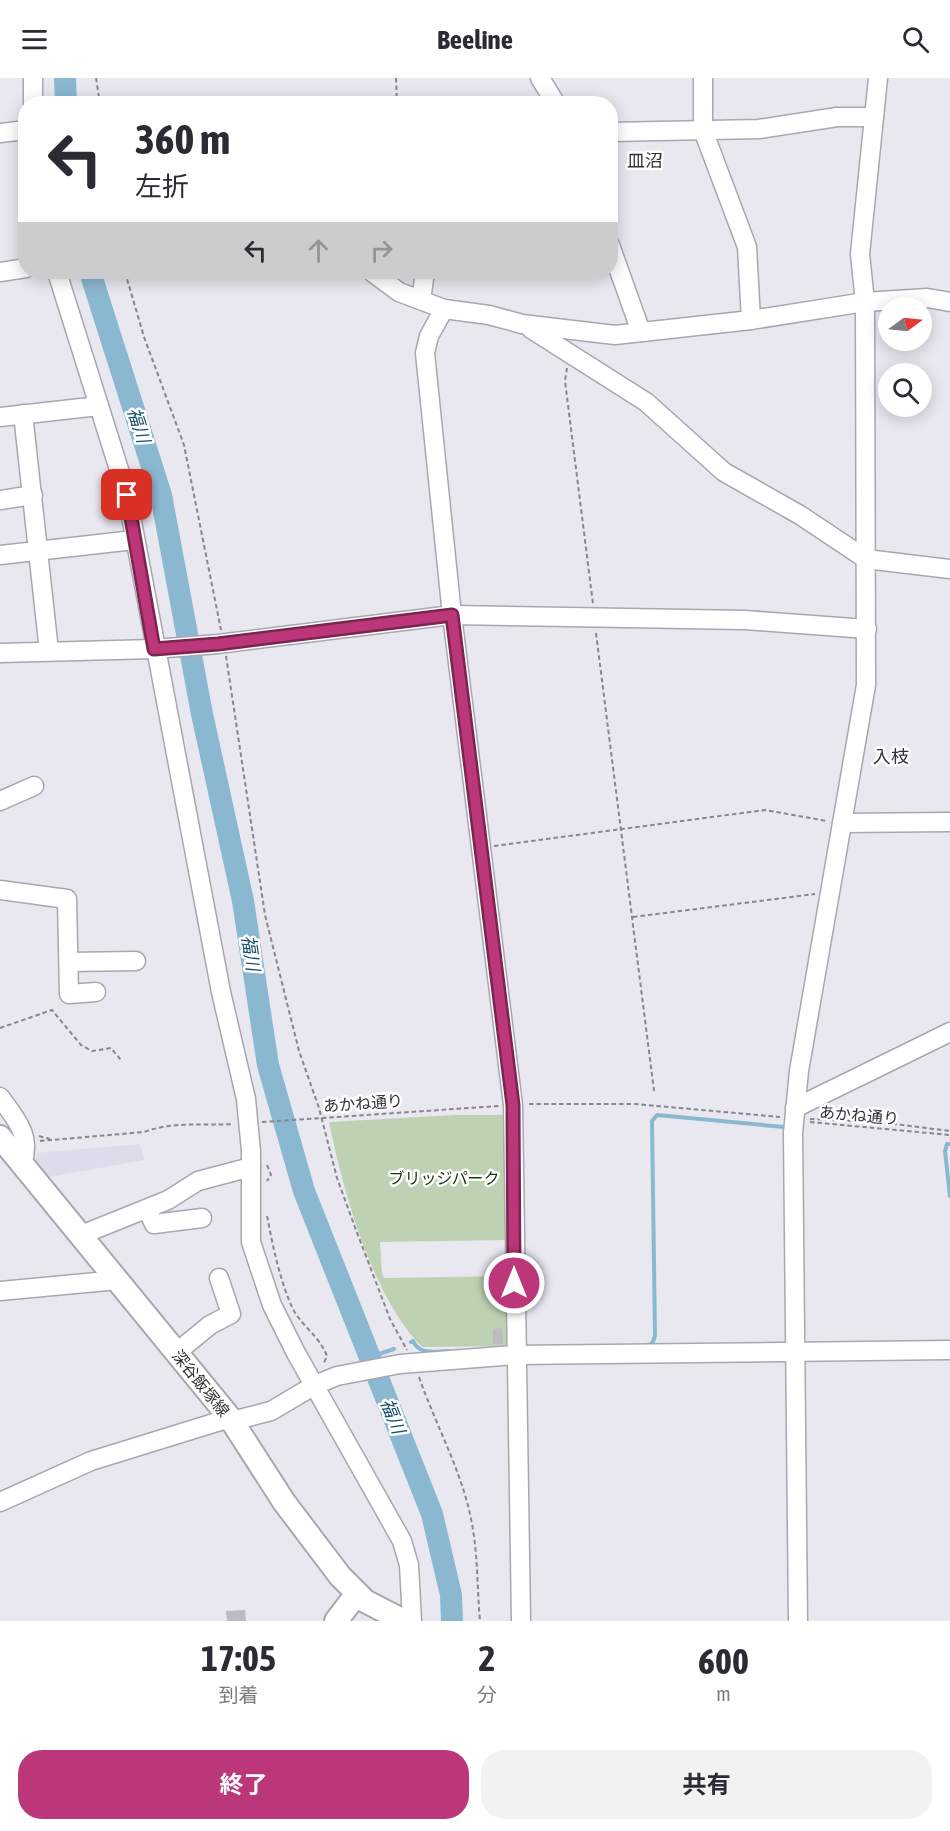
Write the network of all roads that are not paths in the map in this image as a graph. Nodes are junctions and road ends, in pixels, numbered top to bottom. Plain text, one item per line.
1 (33, 78) edge
2 (540, 78) edge
3 (704, 78) edge
4 (878, 78) edge
5 (33, 96) edge
6 (551, 96) edge
7 (874, 117) junction
8 (703, 130) junction
9 (18, 131) edge
10 (618, 132) edge
11 (0, 133) edge
12 (618, 267) edge
13 (18, 269) edge
14 (0, 272) edge
15 (59, 279) edge
16 (381, 279) edge
17 (424, 279) edge
18 (421, 300) junction
19 (865, 302) junction
20 (950, 302) edge
21 (444, 309) junction
22 (751, 320) junction
23 (522, 324) junction
24 (641, 332) junction
25 (99, 406) junction
26 (23, 414) junction
27 (0, 417) edge
28 (33, 495) junction
29 (0, 500) edge
30 (134, 540) junction
31 (40, 550) junction
32 (0, 555) edge
33 (866, 559) junction
34 (950, 569) edge
35 (452, 615) junction
36 (867, 629) junction
37 (158, 649) junction
38 (49, 651) junction
39 (0, 653) edge
40 (34, 786) dead end
41 (0, 801) edge
42 (950, 822) edge
43 (842, 823) junction
44 (0, 890) edge
45 (69, 962) junction
46 (136, 962) dead end
47 (96, 992) dead end
48 (950, 1032) edge
49 (0, 1097) edge
50 (794, 1115) junction
51 (0, 1137) edge
52 (257, 1161) junction
53 (22, 1164) junction
54 (147, 1209) junction
55 (202, 1218) dead end
56 (81, 1235) junction
57 (219, 1278) dead end
58 (118, 1280) junction
59 (0, 1291) edge
60 (950, 1350) edge
61 (796, 1351) junction
62 (177, 1352) junction
63 (515, 1355) junction
64 (325, 1377) junction
65 (231, 1420) junction
66 (0, 1502) edge
67 (356, 1594) junction
68 (336, 1621) edge
69 (404, 1621) edge
70 (412, 1621) edge
71 (521, 1621) edge
72 (798, 1621) edge

1 - 5 street
2 - 6 street
3 - 8 street
4 - 7 street
7 - 8 street
7 - 19 street
8 - 10 street
8 - 22 street
9 - 11 street
12 - 24 street
13 - 14 street
15 - 25 street
16 - 18 street
17 - 18 street
18 - 21 street
19 - 20 street
19 - 22 street
19 - 33 street
21 - 23 street
21 - 35 street
22 - 24 street
23 - 24 street
23 - 33 street
25 - 26 street
25 - 30 street
26 - 27 street
26 - 28 street
28 - 29 street
28 - 31 street
30 - 31 street
30 - 37 street
31 - 32 street
31 - 38 street
33 - 34 street
33 - 36 street
35 - 36 street
35 - 37 street
35 - 63 street
36 - 43 street
37 - 38 street
37 - 52 street
38 - 39 street
40 - 41 street
42 - 43 street
43 - 50 street
44 - 45 street
45 - 46 street
45 - 47 street
48 - 50 street
49 - 53 street
50 - 61 street
51 - 53 main road, 深谷飯塚線
52 - 54 street
52 - 64 street
53 - 56 main road, 深谷飯塚線
54 - 55 street
54 - 56 street
56 - 58 main road, 深谷飯塚線
57 - 62 street
58 - 59 street
58 - 62 main road, 深谷飯塚線
60 - 61 street
61 - 63 street
61 - 72 street
62 - 65 main road, 深谷飯塚線
63 - 64 street
63 - 71 street
64 - 65 street
64 - 70 street
65 - 66 street
65 - 67 main road, 深谷飯塚線
67 - 68 main road
67 - 69 main road, 深谷飯塚線

